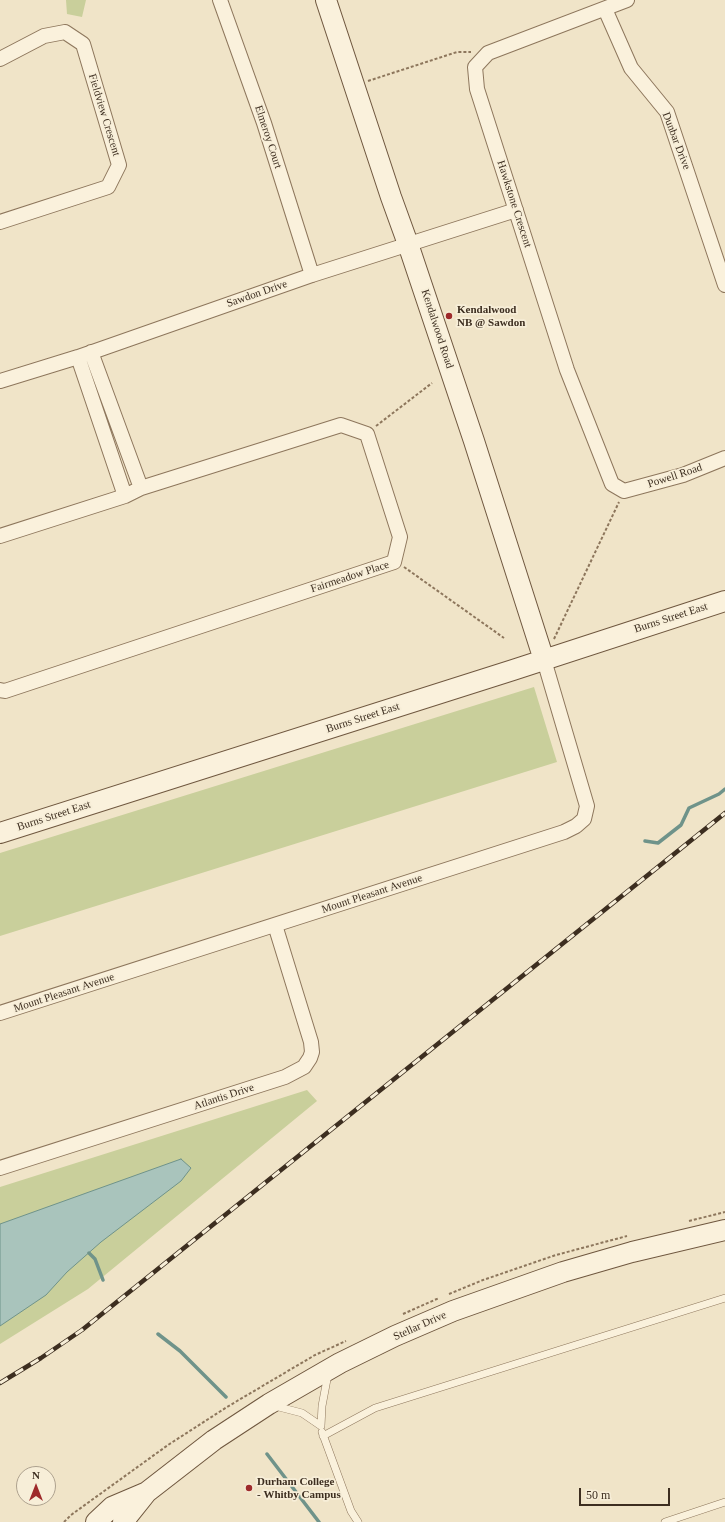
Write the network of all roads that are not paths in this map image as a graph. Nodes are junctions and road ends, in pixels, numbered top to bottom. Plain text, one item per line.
1 (220, 0) edge
2 (326, 0) edge
3 (626, 0) edge
4 (605, 9) junction
5 (0, 59) edge
6 (516, 210) junction
7 (0, 222) edge
8 (408, 244) junction
9 (312, 275) junction
10 (725, 285) edge
11 (91, 352) junction
12 (78, 357) junction
13 (0, 381) edge
14 (725, 458) edge
15 (141, 488) junction
16 (624, 491) joint
17 (125, 496) junction
18 (0, 536) edge
19 (725, 600) edge
20 (544, 660) junction
21 (0, 690) edge
22 (0, 833) edge
23 (275, 925) junction
24 (0, 1013) edge
25 (0, 1168) edge
26 (725, 1231) edge
27 (725, 1298) edge
28 (328, 1370) junction
29 (269, 1404) junction
30 (321, 1426) junction
31 (323, 1436) junction
32 (146, 1492) junction
33 (725, 1502) edge
34 (96, 1522) edge
35 (123, 1522) edge
36 (358, 1522) edge
37 (664, 1522) edge

1 - 9 street, Elmeroy Court
2 - 8 street, Kendalwood Road
3 - 4 street, Hawkstone Crescent
4 - 6 street, Hawkstone Crescent
4 - 10 street, Dunbar Drive
5 - 7 street, Fieldview Crescent
6 - 8 street, Sawdon Drive
6 - 16 street, Hawkstone Crescent
8 - 9 street, Sawdon Drive
8 - 20 street, Kendalwood Road
9 - 11 street, Sawdon Drive
11 - 12 street, Sawdon Drive
11 - 15 street
12 - 13 street, Sawdon Drive
12 - 17 street
14 - 16 street, Powell Road
15 - 17 street
15 - 21 street, Fairmeadow Place
17 - 18 street
19 - 20 street, Burns Street East
20 - 22 street, Burns Street East
20 - 23 street, Mount Pleasant Avenue
23 - 24 street, Mount Pleasant Avenue
23 - 25 street, Atlantis Drive
26 - 28 street, Stellar Drive
27 - 31 lane
28 - 29 street, Stellar Drive
28 - 30 lane
29 - 30 lane
29 - 32 street, Stellar Drive
30 - 31 lane
31 - 36 lane
32 - 34 street, Stellar Drive
32 - 35 street, Stellar Drive
33 - 37 lane

